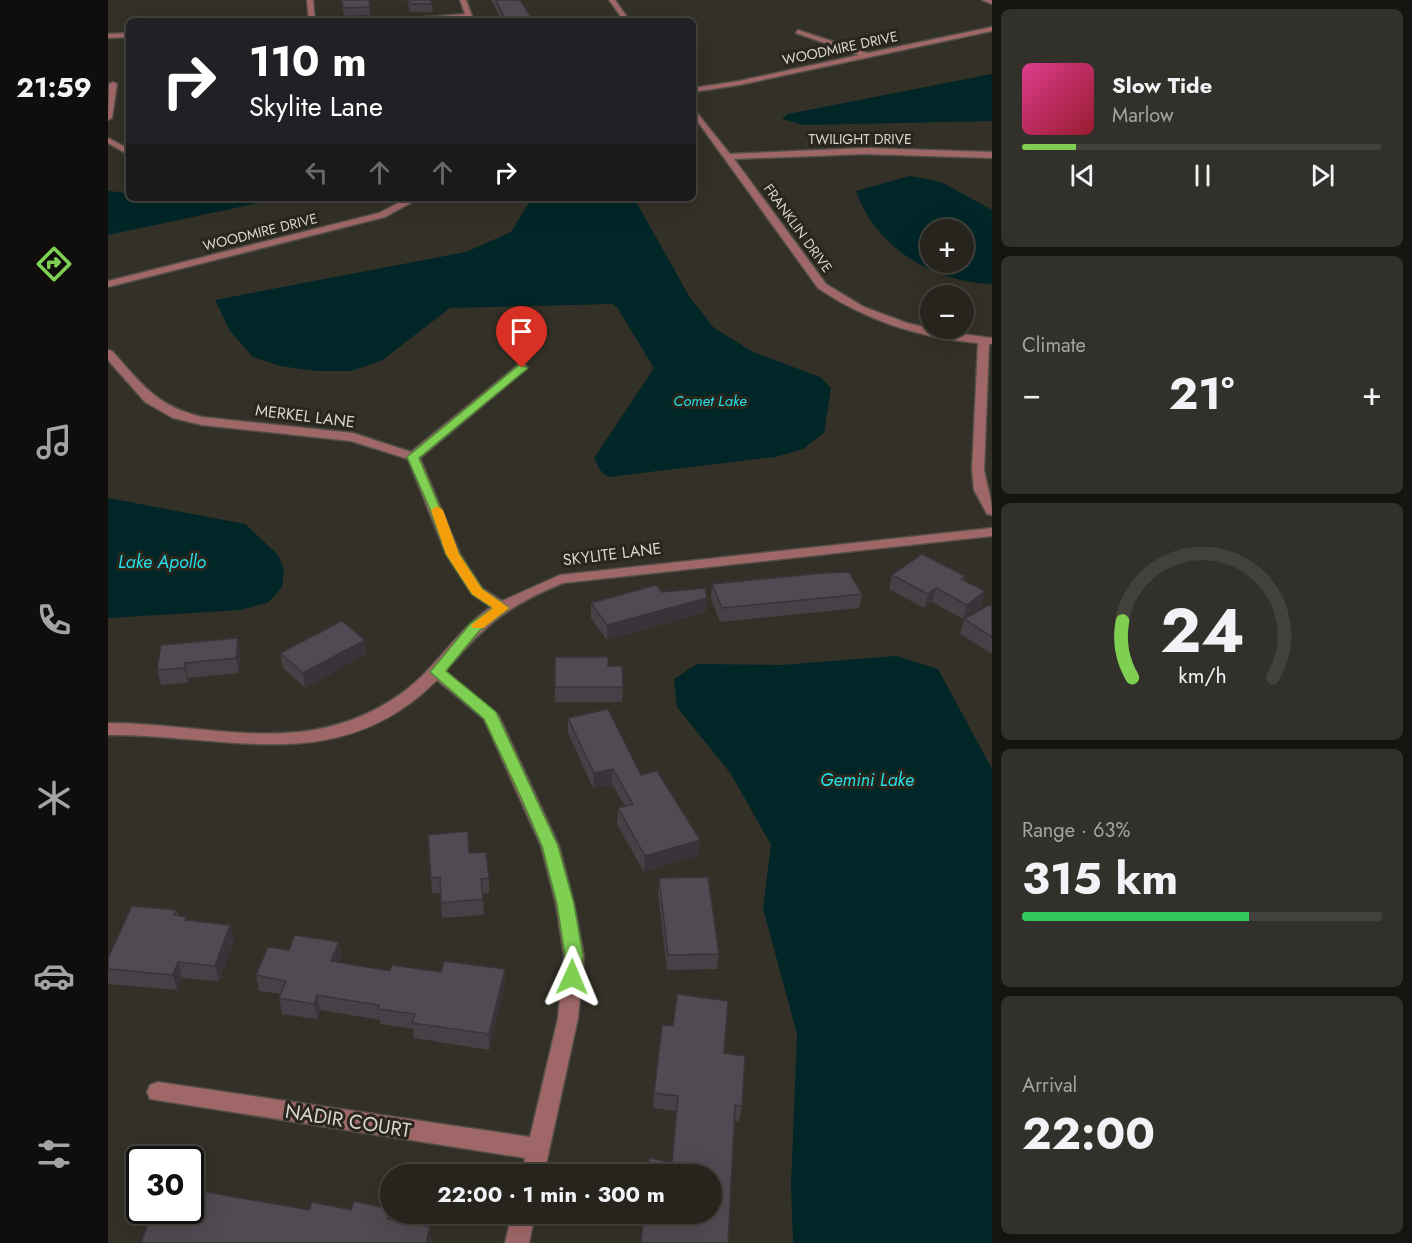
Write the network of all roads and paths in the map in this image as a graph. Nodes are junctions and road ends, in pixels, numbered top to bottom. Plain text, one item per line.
1 (310, 0) edge
2 (463, 0) edge
3 (612, 0) edge
4 (985, 0) edge
5 (992, 2) edge
6 (312, 18) edge
7 (470, 18) edge
8 (625, 18) edge
9 (992, 29) edge
10 (798, 32) dead end
11 (126, 35) edge
12 (108, 36) edge
13 (868, 56) junction
14 (113, 84) dead end
15 (696, 90) edge
16 (696, 114) edge
17 (108, 118) edge
18 (108, 140) edge
19 (126, 150) edge
20 (992, 155) edge
21 (728, 157) junction
22 (409, 201) edge
23 (108, 284) edge
24 (988, 341) edge
25 (108, 353) edge
26 (522, 368) dead end
27 (413, 457) junction
28 (992, 511) edge
29 (992, 532) edge
30 (502, 608) junction
31 (437, 672) junction
32 (108, 729) edge
33 (158, 1092) dead end
34 (538, 1149) junction
35 (535, 1164) edge
36 (522, 1224) edge
37 (518, 1243) edge

1 - 6 street
2 - 7 street
3 - 8 street
4 - 5 street
9 - 13 street, WOODMIRE DRIVE
10 - 13 street
11 - 12 street
13 - 15 street, WOODMIRE DRIVE
14 - 17 street
16 - 21 street, FRANKLIN DRIVE
18 - 19 street
20 - 21 street, TWILIGHT DRIVE
21 - 24 street, FRANKLIN DRIVE
22 - 23 street, WOODMIRE DRIVE
24 - 28 street, FRANKLIN DRIVE
25 - 27 street, MERKEL LANE
26 - 27 street
27 - 30 street
29 - 30 street, SKYLITE LANE
30 - 31 street, SKYLITE LANE
31 - 32 street, SKYLITE LANE
31 - 34 street
33 - 34 street, NADIR COURT
34 - 35 street
36 - 37 street

